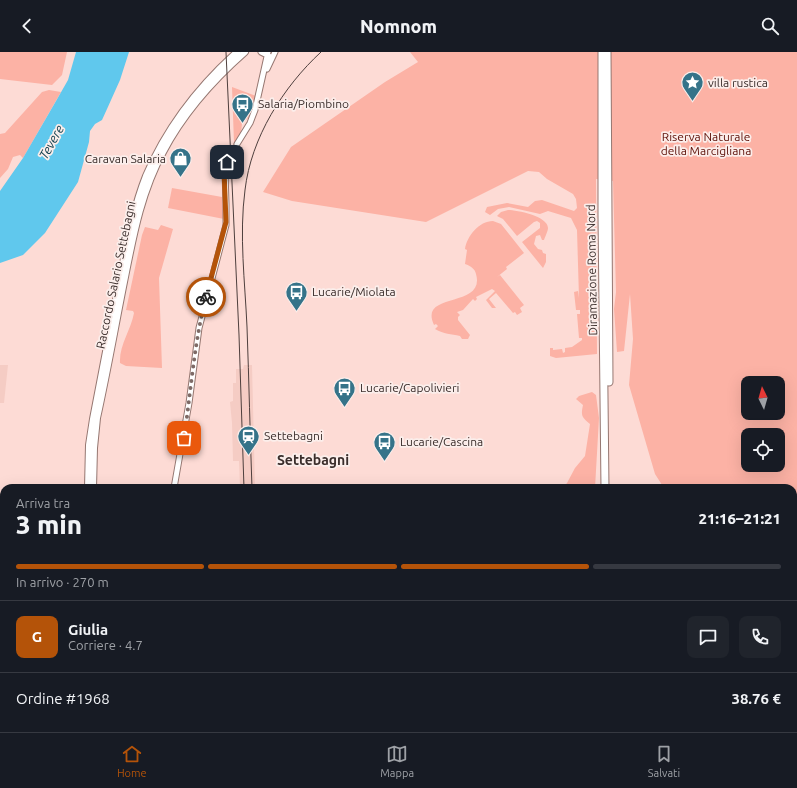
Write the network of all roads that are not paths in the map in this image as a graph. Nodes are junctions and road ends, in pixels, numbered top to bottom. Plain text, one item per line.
1 (237, 52) edge
2 (245, 52) edge
3 (249, 52) edge
4 (261, 52) edge
5 (602, 52) edge
6 (607, 52) edge
7 (270, 54) edge
8 (237, 59) junction
9 (237, 144) tunnel mouth
10 (227, 162) tunnel mouth
11 (607, 455) junction
12 (88, 484) edge
13 (93, 484) edge
14 (175, 484) edge
15 (605, 484) edge
16 (610, 484) edge

1 - 12 main road, Raccordo Salario Settebagni
2 - 8 main road, Raccordo Salario Settebagni
3 - 8 street
4 - 7 street
5 - 11 highway, Diramazione Roma Nord
6 - 11 highway, Diramazione Roma Nord
7 - 9 street
8 - 13 main road, Raccordo Salario Settebagni
10 - 14 street
11 - 15 highway, Diramazione Roma Nord
11 - 16 highway, Diramazione Roma Nord

